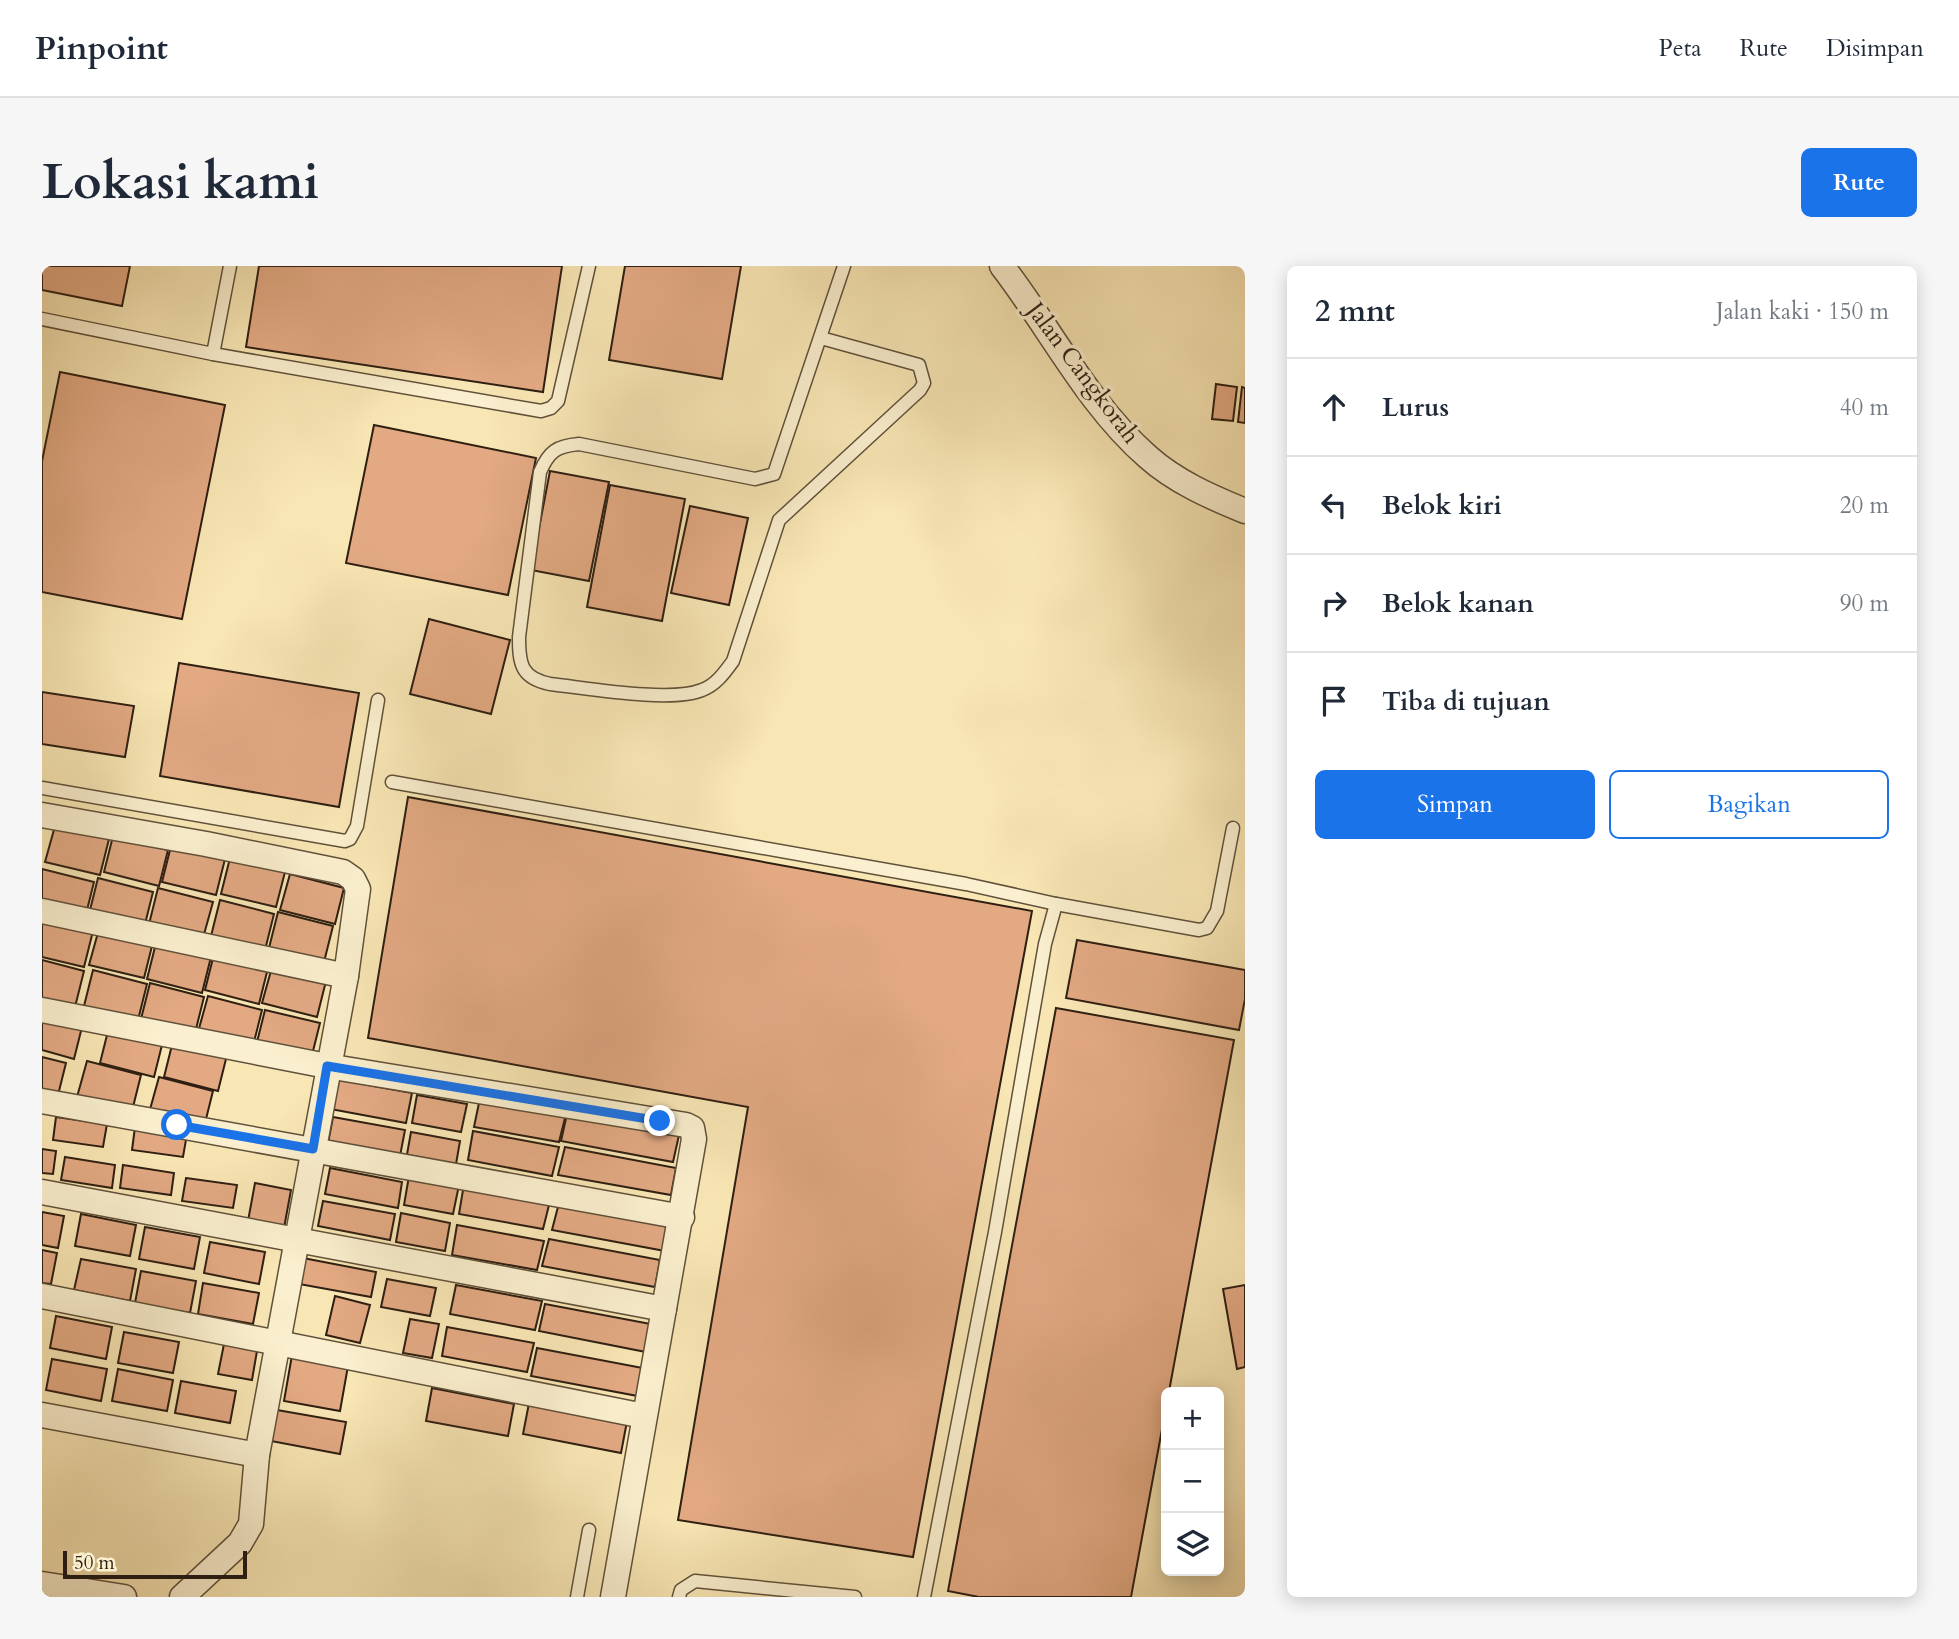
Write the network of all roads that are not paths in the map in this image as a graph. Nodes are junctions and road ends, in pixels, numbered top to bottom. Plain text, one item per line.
1 (230, 266) edge
2 (589, 266) edge
3 (844, 266) edge
4 (1002, 266) edge
5 (42, 319) edge
6 (821, 338) junction
7 (213, 354) junction
8 (1245, 511) edge
9 (378, 700) dead end
10 (392, 782) dead end
11 (42, 788) edge
12 (42, 815) edge
13 (1233, 828) dead end
14 (1056, 904) junction
15 (42, 911) edge
16 (346, 976) junction
17 (42, 1010) edge
18 (327, 1066) junction
19 (42, 1101) edge
20 (313, 1149) junction
21 (42, 1192) edge
22 (681, 1217) junction
23 (295, 1242) junction
24 (42, 1296) edge
25 (664, 1309) junction
26 (275, 1344) junction
27 (42, 1415) edge
28 (644, 1416) junction
29 (257, 1455) junction
30 (589, 1530) dead end
31 (42, 1584) edge
32 (124, 1597) edge
33 (182, 1597) edge
34 (577, 1597) edge
35 (613, 1597) edge
36 (679, 1597) edge
37 (855, 1597) edge
38 (924, 1597) edge

1 - 7 lane
2 - 7 lane
3 - 6 lane
4 - 8 street, Jalan Cangkorah
5 - 7 lane
6 - 6 lane
9 - 11 lane
10 - 14 lane
12 - 16 street
13 - 14 lane
14 - 38 lane
15 - 16 street
16 - 18 street
17 - 18 street
18 - 20 street
18 - 22 street
19 - 20 street
20 - 22 street
20 - 23 street
21 - 23 street
22 - 25 street
23 - 25 street
23 - 26 street
24 - 26 street
25 - 28 street
26 - 28 street
26 - 29 street
27 - 29 street
28 - 35 street
29 - 33 street
30 - 34 lane
31 - 32 street
36 - 37 lane

